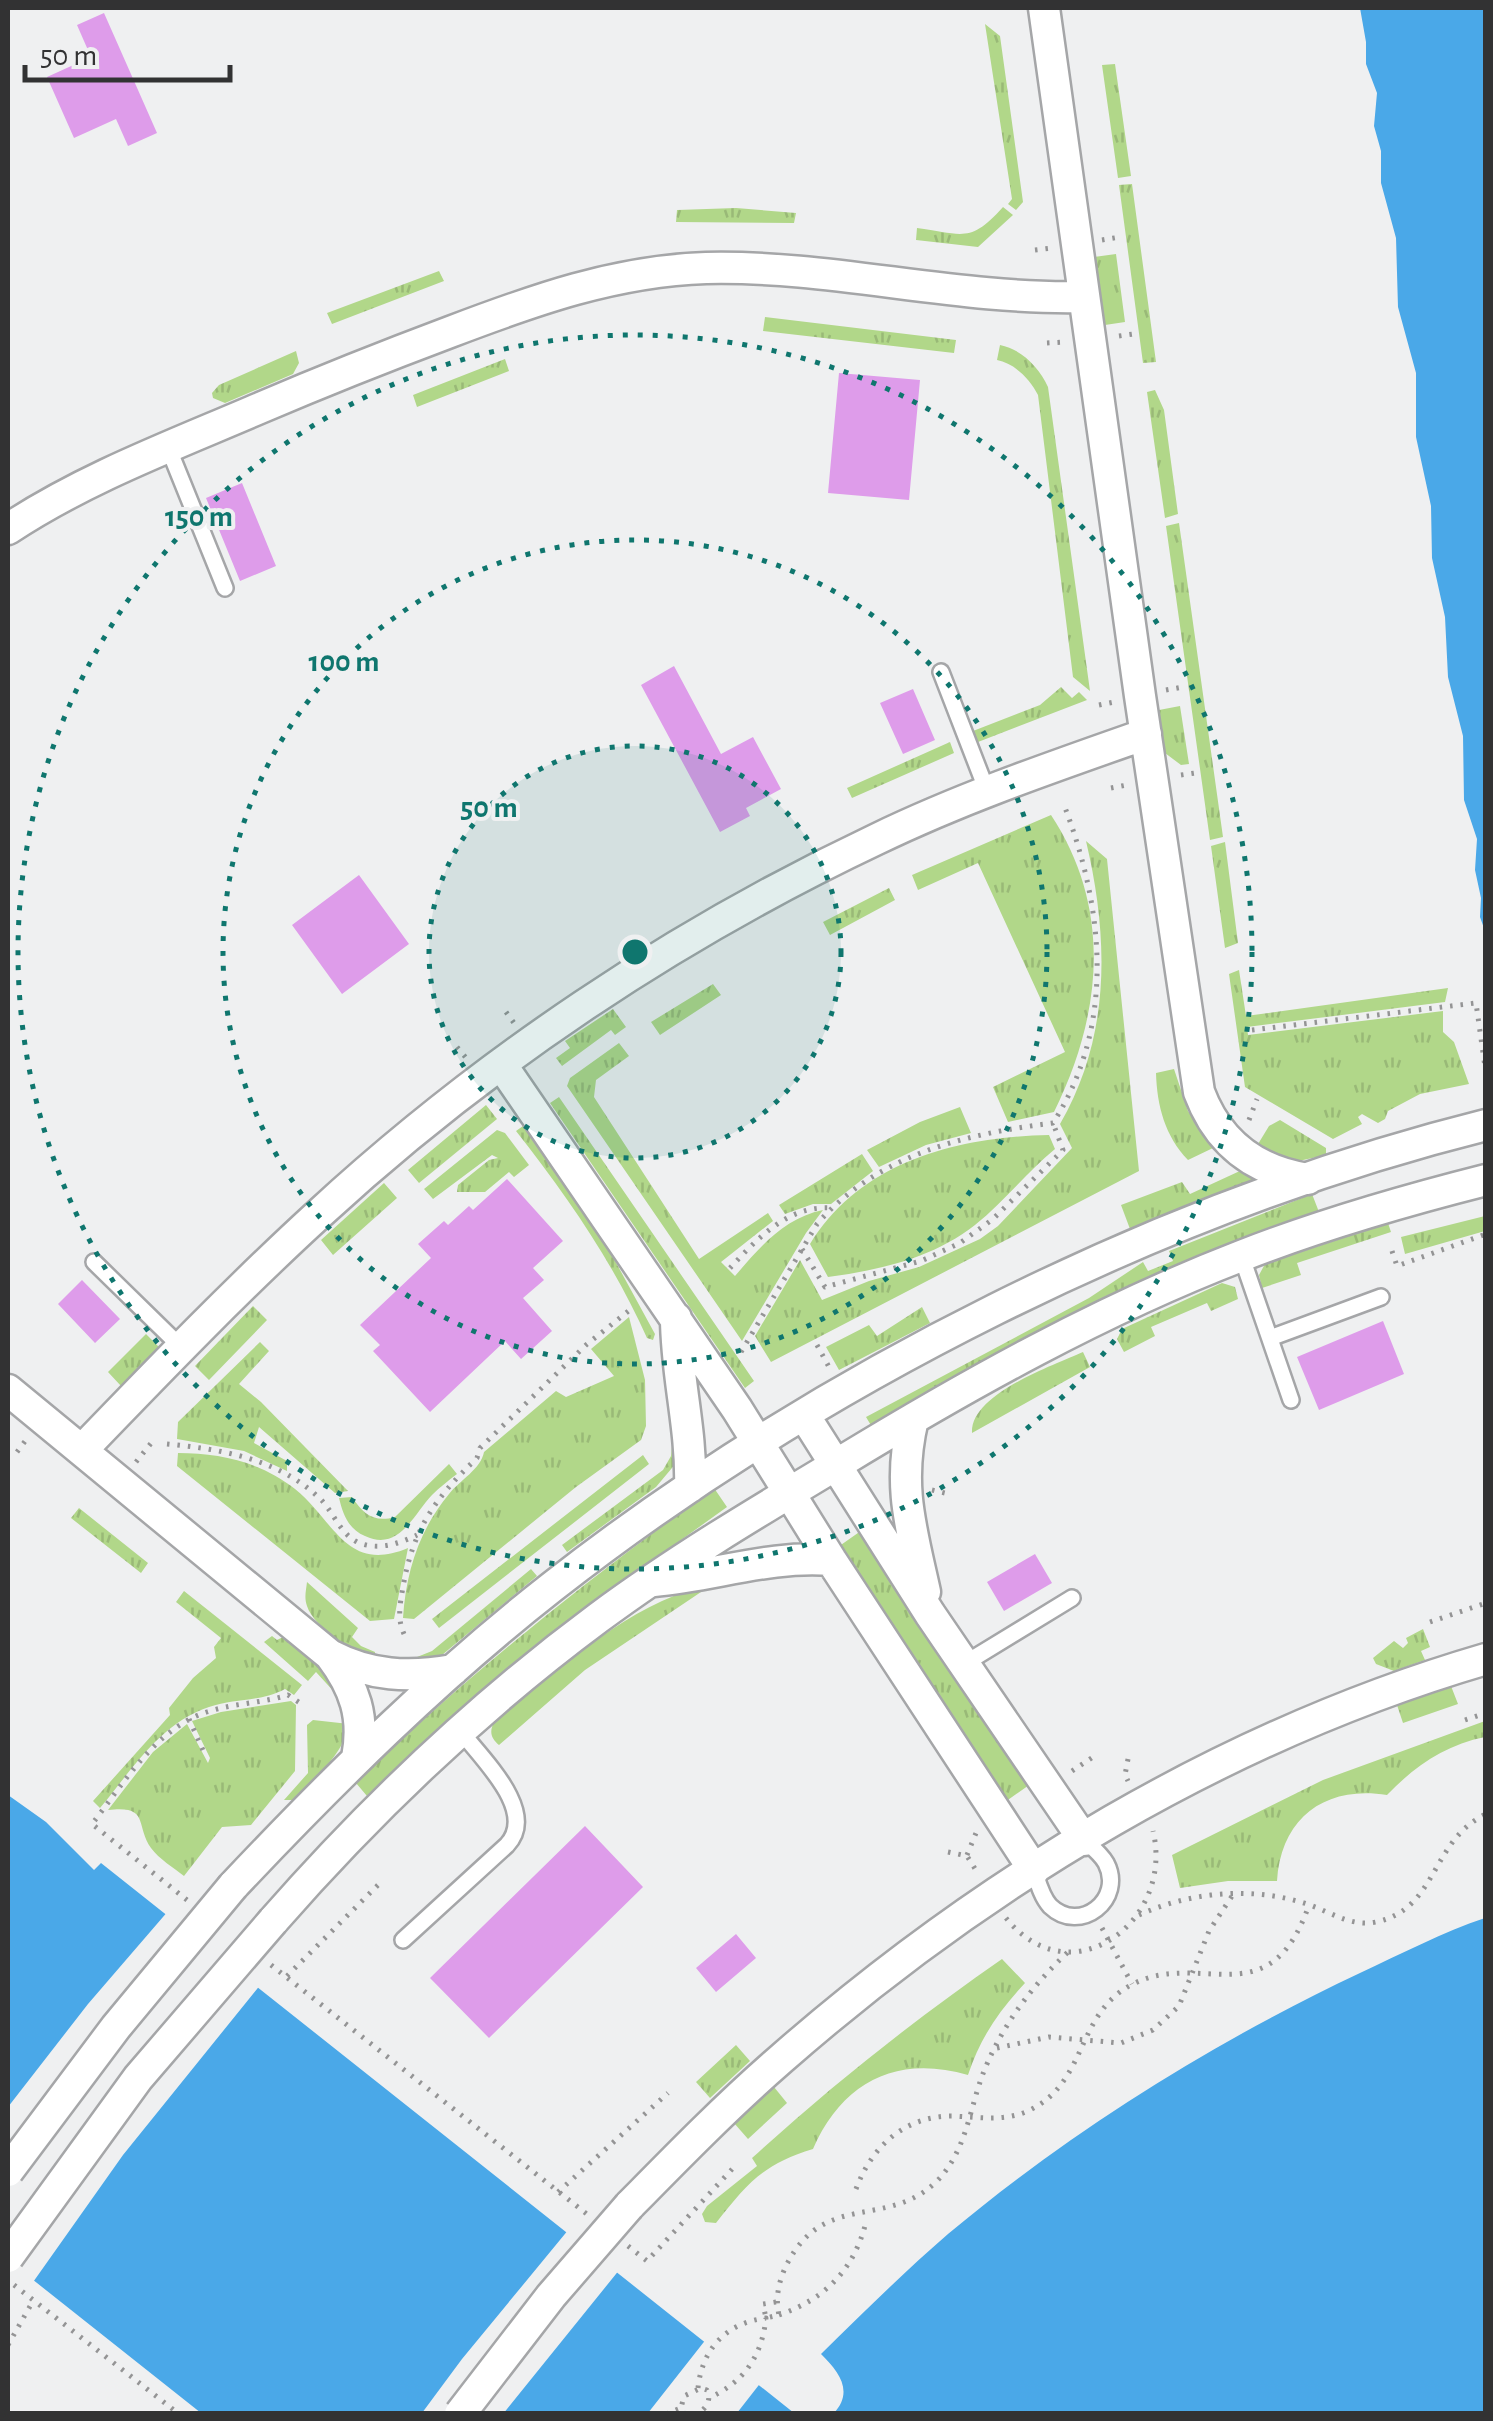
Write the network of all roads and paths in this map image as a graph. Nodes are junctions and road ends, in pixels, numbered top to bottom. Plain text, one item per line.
1 (1044, 8) edge
2 (1083, 297) junction
3 (168, 447) junction
4 (8, 530) edge
5 (224, 588) dead end
6 (940, 672) dead end
7 (1146, 734) junction
8 (987, 790) junction
9 (1064, 806) dead end
10 (1252, 1030) dead end
11 (501, 1064) junction
12 (1486, 1074) edge
13 (1052, 1123) junction
14 (1477, 1128) edge
15 (1308, 1179) junction
16 (1482, 1180) edge
17 (831, 1208) junction
18 (1486, 1234) edge
19 (802, 1249) junction
20 (1392, 1252) dead end
21 (1241, 1256) junction
22 (94, 1262) dead end
23 (730, 1268) dead end
24 (1382, 1297) dead end
25 (631, 1310) dead end
26 (676, 1318) junction
27 (1270, 1338) junction
28 (182, 1348) junction
29 (741, 1352) dead end
30 (8, 1390) edge
31 (1291, 1400) dead end
32 (804, 1415) junction
33 (913, 1419) junction
34 (152, 1442) dead end
35 (166, 1444) dead end
36 (760, 1444) junction
37 (82, 1450) junction
38 (835, 1465) junction
39 (131, 1469) dead end
40 (690, 1487) junction
41 (790, 1492) junction
42 (417, 1535) junction
43 (831, 1560) junction
44 (651, 1581) junction
45 (1072, 1598) dead end
46 (1486, 1602) edge
47 (930, 1614) junction
48 (1430, 1622) dead end
49 (404, 1634) dead end
50 (330, 1655) junction
51 (1486, 1659) edge
52 (964, 1664) junction
53 (453, 1670) junction
54 (303, 1706) dead end
55 (1486, 1714) edge
56 (189, 1719) junction
57 (1465, 1720) dead end
58 (459, 1729) junction
59 (206, 1757) dead end
60 (357, 1758) junction
61 (1486, 1814) edge
62 (1084, 1840) junction
63 (948, 1852) dead end
64 (1034, 1870) junction
65 (380, 1883) dead end
66 (986, 1886) dead end
67 (1234, 1894) junction
68 (1309, 1905) junction
69 (196, 1906) dead end
70 (1139, 1915) dead end
71 (404, 1940) dead end
72 (1114, 1950) dead end
73 (1068, 1952) dead end
74 (271, 1965) dead end
75 (1193, 1974) junction
76 (286, 1977) junction
77 (1132, 1984) junction
78 (1084, 2040) junction
79 (994, 2048) junction
80 (668, 2093) dead end
81 (970, 2117) junction
82 (735, 2166) dead end
83 (8, 2171) edge
84 (856, 2189) dead end
85 (558, 2192) junction
86 (866, 2222) dead end
87 (602, 2226) dead end
88 (617, 2238) dead end
89 (8, 2258) edge
90 (8, 2280) edge
91 (33, 2301) junction
92 (776, 2302) junction
93 (779, 2316) junction
94 (766, 2318) junction
95 (8, 2345) edge
96 (698, 2388) junction
97 (709, 2398) junction
98 (682, 2411) edge
99 (179, 2414) edge
100 (460, 2414) edge
101 (666, 2414) edge
102 (697, 2414) edge

1 - 2 street
2 - 3 street
2 - 7 street
3 - 4 street
3 - 5 lane
6 - 8 lane
7 - 8 street
7 - 15 street
8 - 11 street
9 - 13 path
10 - 12 path
11 - 26 street
11 - 28 street
13 - 17 path
13 - 19 path
14 - 15 street
15 - 32 street
16 - 21 street
17 - 19 path
17 - 23 path
18 - 20 path
19 - 29 path
21 - 27 lane
21 - 33 street
22 - 28 lane
24 - 27 lane
25 - 42 path
26 - 36 street
26 - 40 street
27 - 31 lane
28 - 37 street
30 - 37 street
32 - 36 street
32 - 38 street
33 - 38 street
33 - 47 street
34 - 39 path
35 - 42 path
36 - 40 street
36 - 41 street
37 - 50 street
38 - 41 street
38 - 47 street
40 - 53 street
41 - 43 street
41 - 44 street
42 - 49 path
43 - 44 street
43 - 64 street
44 - 58 street
45 - 52 lane
46 - 48 path
47 - 52 street
50 - 53 street
50 - 60 street
51 - 62 street
52 - 62 street
53 - 60 street
54 - 56 path
55 - 57 path
56 - 59 path
56 - 69 path
58 - 71 lane
58 - 89 street, bridge
60 - 83 street, bridge
61 - 68 path
62 - 64 street
62 - 64 lane
63 - 66 path
64 - 100 street, bridge
65 - 76 path
67 - 68 path
67 - 70 path
67 - 75 path
68 - 75 path
72 - 77 path
73 - 79 path
74 - 76 path
75 - 77 path
75 - 78 path
76 - 85 path
77 - 78 path
78 - 79 path
78 - 81 path
79 - 81 path
80 - 85 path
81 - 84 path
81 - 92 path
82 - 88 path
85 - 87 path
86 - 93 path
90 - 91 path
91 - 95 path
91 - 99 path
92 - 93 path
92 - 94 path
93 - 94 path
94 - 96 path
94 - 97 path
96 - 97 path
96 - 98 path
97 - 102 path
98 - 101 path

